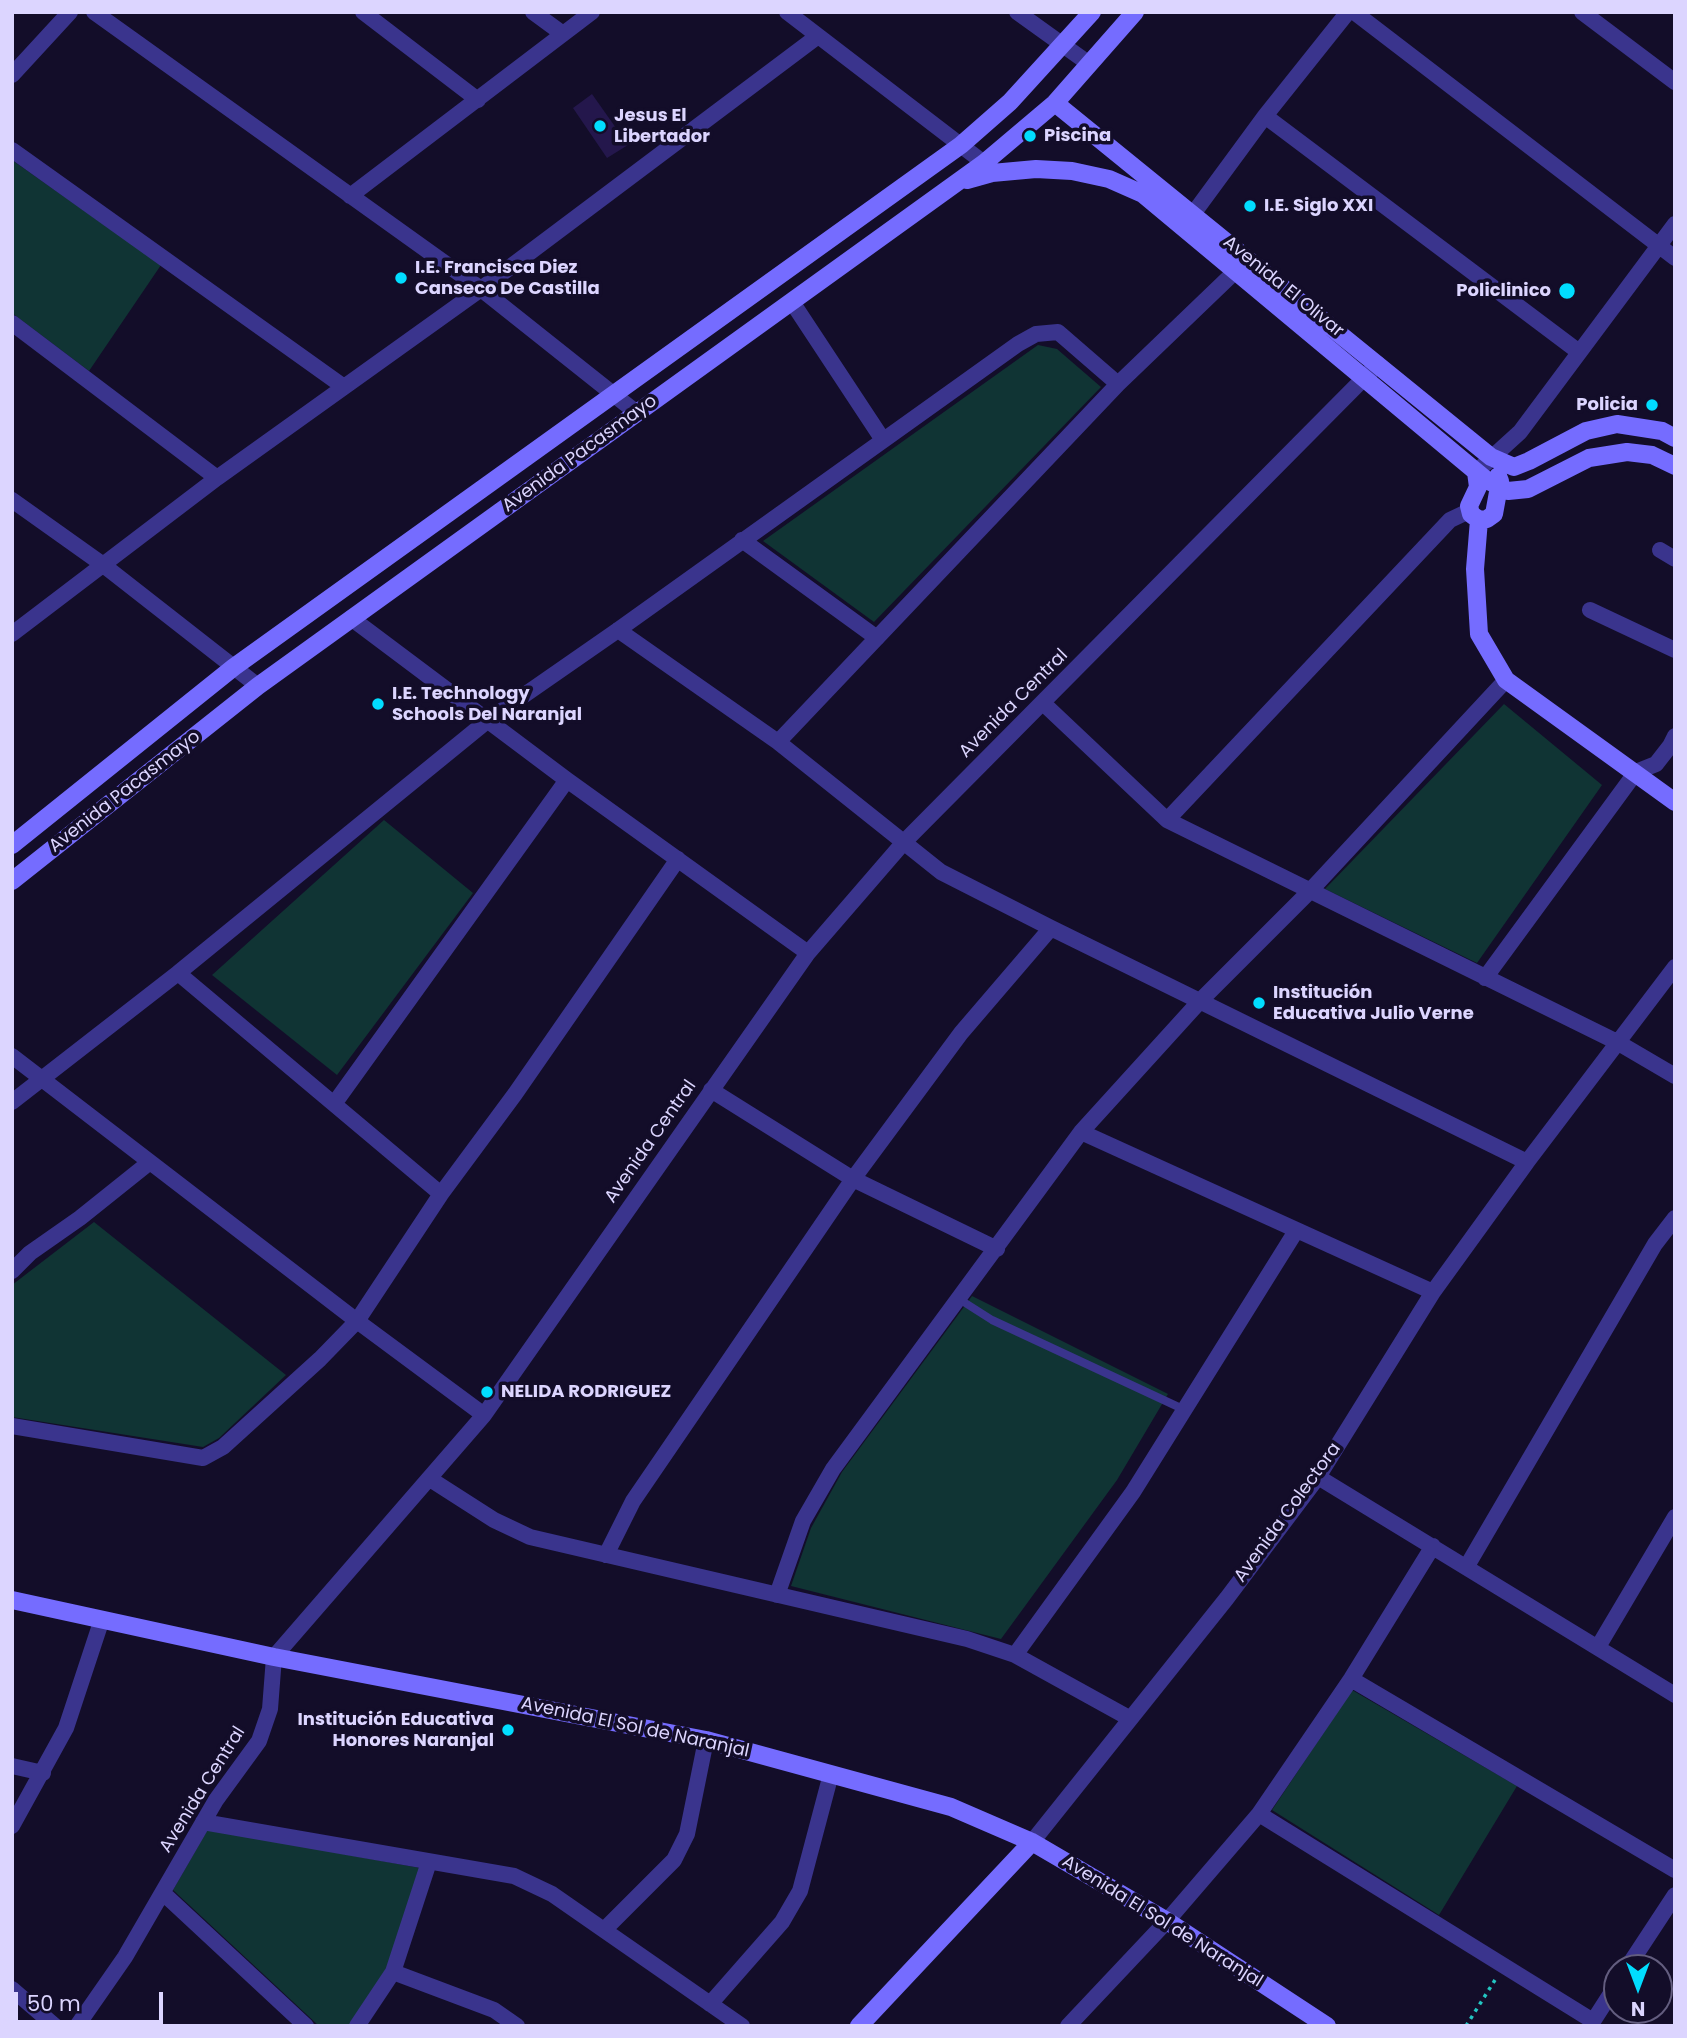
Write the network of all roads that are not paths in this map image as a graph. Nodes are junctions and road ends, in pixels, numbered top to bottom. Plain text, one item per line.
1 (70, 12) edge
2 (94, 12) edge
3 (363, 12) edge
4 (533, 12) edge
5 (592, 12) edge
6 (787, 12) edge
7 (1017, 12) edge
8 (1092, 12) edge
9 (1135, 12) edge
10 (1348, 12) edge
11 (1354, 12) edge
12 (1582, 12) edge
13 (562, 34) junction
14 (818, 36) junction
15 (1062, 45) junction
16 (1088, 63) junction
17 (12, 75) edge
18 (1675, 82) edge
19 (478, 100) junction
20 (1055, 103) junction
21 (1265, 116) junction
22 (961, 145) junction
23 (12, 149) edge
24 (984, 163) junction
25 (953, 185) junction
26 (349, 196) junction
27 (1193, 214) junction
28 (1675, 224) edge
29 (1658, 246) junction
30 (1675, 258) edge
31 (1242, 265) junction
32 (481, 289) junction
33 (792, 302) junction
34 (12, 323) edge
35 (1579, 352) junction
36 (1378, 364) junction
37 (1364, 378) junction
38 (1118, 384) junction
39 (344, 387) junction
40 (614, 395) junction
41 (637, 413) junction
42 (1675, 438) edge
43 (883, 440) junction
44 (1491, 457) junction
45 (1675, 466) edge
46 (1476, 472) junction
47 (218, 478) junction
48 (1503, 489) junction
49 (12, 500) edge
50 (1474, 508) junction
51 (742, 540) junction
52 (1660, 550) dead end
53 (1675, 559) edge
54 (102, 564) junction
55 (1590, 610) dead end
56 (351, 618) junction
57 (618, 630) junction
58 (12, 634) edge
59 (877, 638) junction
60 (1675, 650) edge
61 (234, 667) junction
62 (1506, 680) junction
63 (258, 686) junction
64 (1043, 704) junction
65 (487, 721) junction
66 (1675, 736) edge
67 (778, 742) junction
68 (1636, 772) junction
69 (567, 780) junction
70 (1675, 802) edge
71 (1167, 820) junction
72 (904, 842) junction
73 (12, 845) edge
74 (678, 859) junction
75 (12, 881) edge
76 (1309, 892) junction
77 (1051, 928) junction
78 (808, 953) junction
79 (1675, 967) edge
80 (178, 973) junction
81 (1485, 978) junction
82 (1200, 1001) junction
83 (1617, 1042) junction
84 (12, 1056) edge
85 (1675, 1076) edge
86 (42, 1080) junction
87 (710, 1090) junction
88 (12, 1102) edge
89 (334, 1104) junction
90 (1081, 1132) junction
91 (150, 1162) junction
92 (1527, 1162) junction
93 (853, 1179) junction
94 (441, 1194) junction
95 (1675, 1218) edge
96 (1296, 1231) junction
97 (997, 1249) junction
98 (12, 1270) edge
99 (1433, 1292) junction
100 (959, 1299) junction
101 (357, 1321) junction
102 (1185, 1410) junction
103 (484, 1415) junction
104 (12, 1426) edge
105 (1318, 1477) junction
106 (430, 1479) junction
107 (1675, 1517) edge
108 (1433, 1546) junction
109 (606, 1555) junction
110 (1467, 1566) junction
111 (777, 1595) junction
112 (12, 1600) edge
113 (102, 1619) junction
114 (1598, 1647) junction
115 (1015, 1655) junction
116 (274, 1657) junction
117 (1351, 1679) junction
118 (1675, 1695) edge
119 (1129, 1718) junction
120 (706, 1740) junction
121 (12, 1766) edge
122 (43, 1773) junction
123 (831, 1774) junction
124 (1258, 1814) junction
125 (204, 1822) junction
126 (12, 1826) edge
127 (1032, 1842) junction
128 (429, 1861) junction
129 (1675, 1870) edge
130 (163, 1893) junction
131 (1675, 1895) edge
132 (1167, 1921) junction
133 (604, 1930) junction
134 (1637, 1954) edge
135 (393, 1972) junction
136 (12, 1989) edge
137 (710, 2004) junction
138 (1603, 2005) edge
139 (1591, 2023) edge
140 (55, 2026) edge
141 (77, 2026) edge
142 (306, 2026) edge
143 (357, 2026) edge
144 (517, 2026) edge
145 (742, 2026) edge
146 (859, 2026) edge
147 (1068, 2026) edge
148 (1327, 2026) edge

1 - 17 street
2 - 26 street
3 - 19 street
4 - 13 street
5 - 13 street
6 - 14 street
7 - 15 street
8 - 15 street, Avenida Pacasmayo
9 - 16 street, Avenida Pacasmayo
10 - 21 street
11 - 29 street
12 - 18 street
13 - 19 street
14 - 22 street
14 - 32 street
15 - 16 street
15 - 22 street, Avenida Pacasmayo
16 - 20 street, Avenida Pacasmayo
19 - 26 street
20 - 24 street, Avenida Pacasmayo
20 - 27 street, Avenida El Olivar
21 - 27 street
21 - 35 street
22 - 24 street
22 - 40 street, Avenida Pacasmayo
23 - 39 street
24 - 25 street, Avenida Pacasmayo
25 - 31 street
25 - 33 street, Avenida Pacasmayo
26 - 32 street
27 - 31 street, Avenida El Olivar
28 - 29 street
29 - 30 street
29 - 35 street
31 - 36 street, Avenida El Olivar
31 - 37 street
31 - 38 street
32 - 39 street
32 - 40 street
33 - 41 street, Avenida Pacasmayo
33 - 43 street
34 - 47 street
35 - 44 street
36 - 37 street, Avenida Central
36 - 44 street, Avenida El Olivar
37 - 46 street
37 - 64 street, Avenida Central
38 - 43 street
38 - 59 street
39 - 47 street
40 - 41 street
40 - 61 street, Avenida Pacasmayo
41 - 56 street, Avenida Pacasmayo
42 - 44 street, Avenida El Olivar
43 - 51 street
44 - 46 street
44 - 48 street
45 - 48 street
46 - 48 street
46 - 50 street
47 - 54 street
48 - 50 street
49 - 54 street
50 - 62 street
50 - 71 street
51 - 57 street
51 - 59 street
52 - 53 street
54 - 58 street
54 - 61 street
55 - 60 street
56 - 63 street, Avenida Pacasmayo
56 - 65 street
57 - 65 street
57 - 67 street
59 - 67 street
61 - 63 street
61 - 73 street, Avenida Pacasmayo
62 - 68 street
62 - 76 street
63 - 75 street, Avenida Pacasmayo
64 - 71 street
64 - 72 street, Avenida Central
65 - 69 street
65 - 80 street
66 - 68 street
67 - 72 street
68 - 70 street
68 - 81 street
69 - 74 street
69 - 89 street
71 - 76 street
72 - 77 street
72 - 78 street, Avenida Central
74 - 78 street
74 - 94 street
76 - 81 street
76 - 82 street
77 - 82 street
77 - 93 street
78 - 87 street, Avenida Central
79 - 83 street, Avenida Colectora
80 - 86 street
80 - 89 street
81 - 83 street
82 - 90 street
82 - 92 street
83 - 85 street
83 - 92 street, Avenida Colectora
84 - 86 street
86 - 88 street
86 - 91 street
87 - 93 street
87 - 103 street, Avenida Central
89 - 94 street
90 - 96 street
90 - 97 street
91 - 98 street
91 - 101 street
92 - 99 street, Avenida Colectora
93 - 97 street
93 - 109 street
94 - 101 street
95 - 110 street
96 - 99 street
96 - 102 street
97 - 100 street
99 - 105 street, Avenida Colectora
100 - 102 lane
100 - 111 street
101 - 103 street
101 - 104 street
102 - 115 street
103 - 106 street, Avenida Central
105 - 108 street
105 - 119 street, Avenida Colectora
106 - 109 street
106 - 116 street, Avenida Central
107 - 114 street
108 - 110 street
108 - 117 street
109 - 111 street
110 - 114 street
111 - 115 street
112 - 113 street, Avenida El Sol de Naranjal
113 - 116 street, Avenida El Sol de Naranjal
113 - 122 street
114 - 118 street
115 - 119 street
116 - 120 street, Avenida El Sol de Naranjal
116 - 125 street, Avenida Central
117 - 124 street
117 - 129 street
119 - 127 street, Avenida Colectora
120 - 123 street, Avenida El Sol de Naranjal
120 - 133 street
121 - 122 street
122 - 126 street
123 - 127 street, Avenida El Sol de Naranjal
123 - 137 street
124 - 132 street
124 - 139 street
125 - 128 street
125 - 130 street, Avenida Central
127 - 132 street, Avenida El Sol de Naranjal
127 - 146 street, Avenida Colectora
128 - 133 street
128 - 135 street
130 - 141 street, Avenida Central
130 - 142 street
131 - 134 street
132 - 147 street
132 - 148 street, Avenida El Sol de Naranjal
133 - 137 street
135 - 143 street
135 - 144 street
136 - 140 street
137 - 145 street
138 - 139 street

